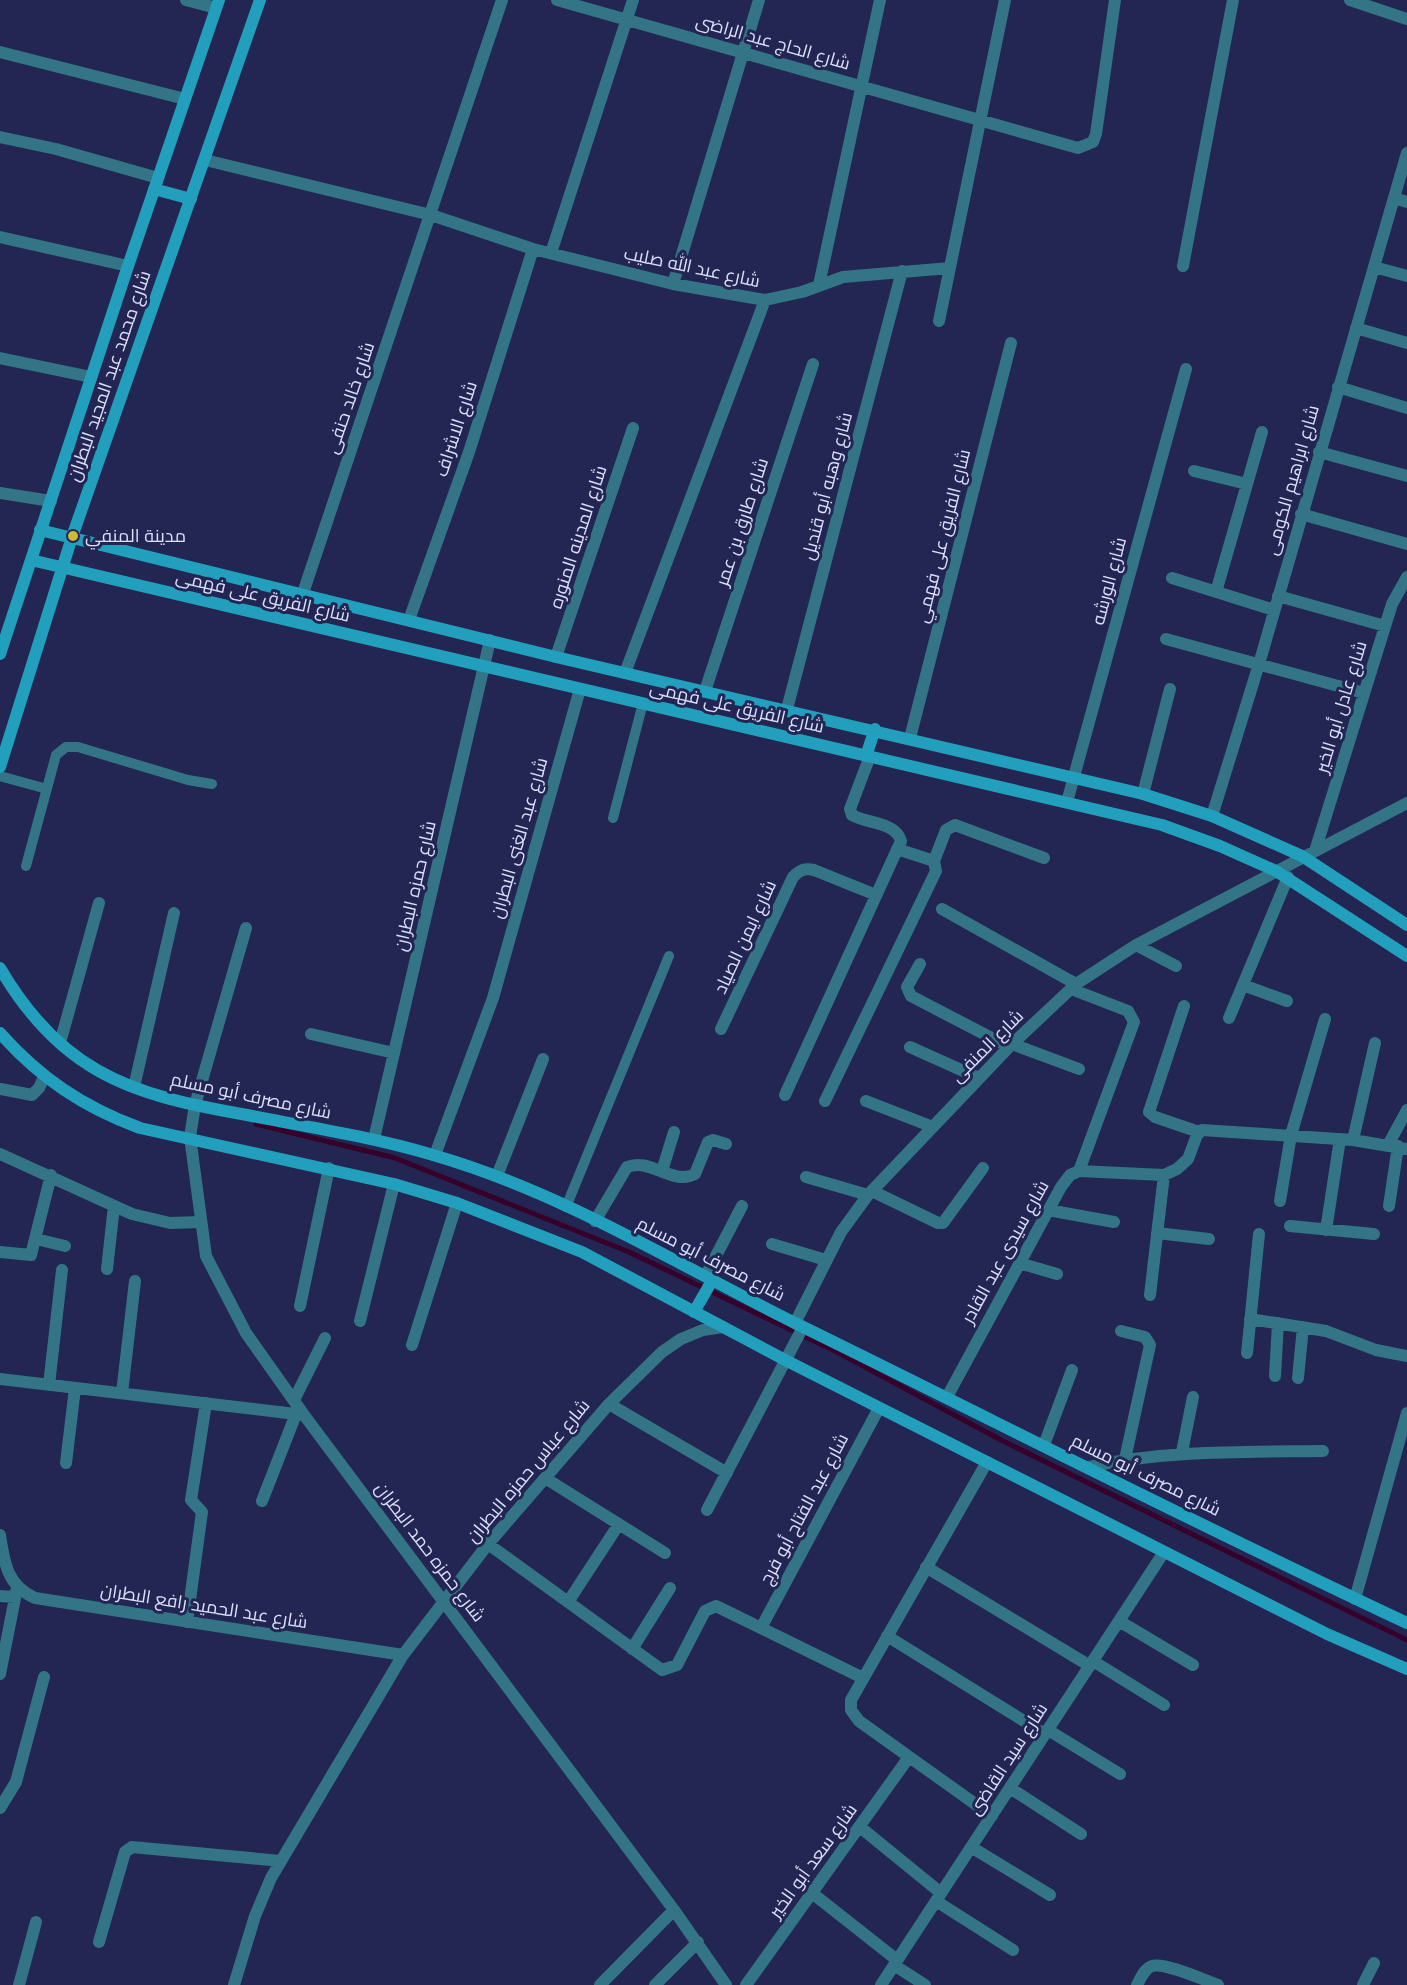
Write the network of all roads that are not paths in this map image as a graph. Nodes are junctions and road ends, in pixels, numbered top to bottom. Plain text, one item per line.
1 (186, 0) edge
2 (260, 0) edge
3 (502, 0) edge
4 (556, 0) edge
5 (633, 0) edge
6 (759, 0) edge
7 (880, 0) edge
8 (1005, 0) edge
9 (1114, 0) edge
10 (1233, 0) edge
11 (1350, 0) edge
12 (218, 4) edge
13 (1407, 19) edge
14 (627, 20) junction
15 (0, 52) edge
16 (743, 52) junction
17 (860, 85) junction
18 (185, 99) junction
19 (980, 119) junction
20 (0, 137) edge
21 (1407, 153) edge
22 (205, 160) junction
23 (156, 183) junction
24 (1394, 198) junction
25 (191, 199) junction
26 (1407, 202) edge
27 (431, 215) junction
28 (0, 237) edge
29 (533, 249) junction
30 (551, 253) junction
31 (128, 266) junction
32 (1183, 266) dead end
33 (1374, 267) junction
34 (950, 268) junction
35 (902, 271) junction
36 (1407, 276) edge
37 (673, 284) junction
38 (819, 285) junction
39 (765, 300) junction
40 (939, 321) dead end
41 (1356, 328) junction
42 (1407, 342) edge
43 (1011, 343) dead end
44 (0, 358) edge
45 (813, 364) dead end
46 (1186, 369) dead end
47 (91, 377) junction
48 (1338, 387) junction
49 (1407, 408) edge
50 (633, 428) dead end
51 (1262, 432) dead end
52 (1319, 452) junction
53 (1194, 471) dead end
54 (1407, 476) edge
55 (1247, 484) junction
56 (0, 493) edge
57 (51, 501) junction
58 (1301, 514) junction
59 (40, 530) junction
60 (72, 537) junction
61 (1407, 544) edge
62 (31, 560) junction
63 (62, 567) junction
64 (1407, 577) edge
65 (1172, 578) dead end
66 (1405, 590) edge
67 (1216, 592) junction
68 (303, 593) junction
69 (1278, 596) junction
70 (1274, 610) junction
71 (409, 620) junction
72 (1385, 626) junction
73 (1166, 639) dead end
74 (490, 640) junction
75 (1, 648) edge
76 (556, 657) junction
77 (1259, 664) junction
78 (484, 666) junction
79 (625, 673) junction
80 (580, 689) junction
81 (1170, 689) dead end
82 (705, 691) junction
83 (1364, 693) junction
84 (643, 703) junction
85 (787, 710) junction
86 (875, 729) junction
87 (910, 738) junction
88 (868, 756) junction
89 (0, 767) edge
90 (0, 776) edge
91 (1074, 776) junction
92 (212, 783) dead end
93 (47, 789) junction
94 (1143, 794) junction
95 (1067, 802) junction
96 (1407, 803) edge
97 (1391, 811) junction
98 (1212, 816) junction
99 (1407, 817) edge
100 (613, 818) dead end
101 (897, 849) junction
102 (1315, 851) junction
103 (1302, 856) junction
104 (1044, 858) dead end
105 (934, 861) junction
106 (26, 866) dead end
107 (1276, 871) junction
108 (1288, 878) junction
109 (876, 895) junction
110 (99, 903) dead end
111 (942, 909) dead end
112 (174, 913) dead end
113 (1407, 925) edge
114 (246, 928) dead end
115 (1136, 945) junction
116 (669, 956) dead end
117 (1407, 956) edge
118 (920, 964) dead end
119 (1176, 966) dead end
120 (0, 968) edge
121 (1243, 985) junction
122 (1074, 987) junction
123 (1287, 1001) dead end
124 (1184, 1006) dead end
125 (1229, 1018) dead end
126 (1324, 1019) dead end
127 (721, 1029) dead end
128 (0, 1033) edge
129 (311, 1034) dead end
130 (1375, 1043) dead end
131 (60, 1044) junction
132 (1011, 1046) junction
133 (910, 1047) dead end
134 (394, 1053) junction
135 (543, 1059) dead end
136 (1079, 1069) dead end
137 (44, 1077) junction
138 (979, 1078) junction
139 (134, 1087) junction
140 (0, 1089) edge
141 (784, 1095) dead end
142 (825, 1101) dead end
143 (866, 1101) dead end
144 (195, 1106) junction
145 (1407, 1110) edge
146 (933, 1128) junction
147 (674, 1132) dead end
148 (1199, 1132) junction
149 (1291, 1135) junction
150 (190, 1137) junction
151 (374, 1139) junction
152 (1340, 1139) junction
153 (1353, 1140) junction
154 (726, 1144) dead end
155 (1398, 1147) edge
156 (0, 1154) edge
157 (435, 1155) junction
158 (329, 1168) junction
159 (983, 1168) dead end
160 (662, 1171) junction
161 (1079, 1171) junction
162 (51, 1175) junction
163 (1164, 1175) junction
164 (497, 1176) junction
165 (806, 1177) dead end
166 (394, 1184) junction
167 (870, 1193) junction
168 (1280, 1201) dead end
169 (457, 1203) junction
170 (114, 1206) junction
171 (742, 1206) dead end
172 (1389, 1206) dead end
173 (566, 1208) junction
174 (1048, 1210) junction
175 (595, 1221) junction
176 (200, 1222) junction
177 (1114, 1222) dead end
178 (1290, 1226) dead end
179 (1326, 1230) junction
180 (1158, 1233) junction
181 (1259, 1234) dead end
182 (1374, 1234) dead end
183 (36, 1239) junction
184 (1209, 1239) dead end
185 (772, 1244) dead end
186 (65, 1246) dead end
187 (0, 1252) edge
188 (826, 1260) junction
189 (1018, 1263) junction
190 (107, 1269) dead end
191 (62, 1270) dead end
192 (1057, 1274) dead end
193 (709, 1277) junction
194 (135, 1281) dead end
195 (1150, 1295) dead end
196 (300, 1306) dead end
197 (694, 1312) junction
198 (1251, 1319) junction
199 (360, 1321) dead end
200 (1278, 1323) junction
201 (799, 1325) junction
202 (723, 1327) junction
203 (1303, 1327) junction
204 (1121, 1331) dead end
205 (325, 1338) dead end
206 (412, 1345) dead end
207 (1247, 1353) dead end
208 (1407, 1356) edge
209 (787, 1361) junction
210 (1072, 1370) dead end
211 (1275, 1376) dead end
212 (1298, 1378) dead end
213 (0, 1379) edge
214 (49, 1385) junction
215 (75, 1388) junction
216 (122, 1393) junction
217 (947, 1397) junction
218 (1193, 1397) dead end
219 (294, 1400) junction
220 (206, 1403) junction
221 (609, 1404) junction
222 (879, 1408) junction
223 (1407, 1413) edge
224 (300, 1414) junction
225 (1044, 1445) junction
226 (1323, 1451) dead end
227 (1182, 1452) junction
228 (1125, 1459) junction
229 (987, 1462) junction
230 (66, 1463) dead end
231 (1088, 1467) junction
232 (727, 1473) junction
233 (545, 1478) junction
234 (262, 1501) dead end
235 (707, 1510) dead end
236 (619, 1524) junction
237 (0, 1535) edge
238 (488, 1544) junction
239 (1164, 1552) junction
240 (665, 1553) dead end
241 (926, 1567) junction
242 (4, 1568) edge
243 (670, 1588) dead end
244 (16, 1592) junction
245 (0, 1596) edge
246 (1355, 1599) junction
247 (444, 1601) junction
248 (567, 1602) junction
249 (1119, 1621) junction
250 (188, 1622) junction
251 (1407, 1623) edge
252 (761, 1628) junction
253 (887, 1636) junction
254 (632, 1649) junction
255 (403, 1655) junction
256 (1092, 1663) junction
257 (1193, 1665) dead end
258 (1407, 1669) edge
259 (0, 1674) edge
260 (44, 1677) dead end
261 (863, 1678) junction
262 (1164, 1704) dead end
263 (1047, 1732) junction
264 (909, 1757) junction
265 (1120, 1774) dead end
266 (1010, 1788) junction
267 (0, 1808) edge
268 (992, 1816) junction
269 (860, 1827) junction
270 (1081, 1834) dead end
271 (971, 1846) junction
272 (281, 1861) junction
273 (812, 1893) junction
274 (1050, 1894) dead end
275 (938, 1897) junction
276 (674, 1910) junction
277 (36, 1922) dead end
278 (99, 1942) dead end
279 (698, 1942) junction
280 (1013, 1950) dead end
281 (895, 1963) junction
282 (1374, 1963) dead end
283 (19, 1985) edge
284 (234, 1985) edge
285 (600, 1985) edge
286 (655, 1985) edge
287 (726, 1985) edge
288 (746, 1985) edge
289 (881, 1985) edge
290 (925, 1985) edge
291 (1137, 1985) edge
292 (1218, 1985) edge
293 (1363, 1985) edge

1 - 12 street
2 - 22 street, شارع محمد عبد المجيد البطران
3 - 27 street, شارع خالد حنفى
4 - 14 street, شارع الحاج عبد الراضى
5 - 14 street
6 - 16 street
7 - 17 street
8 - 19 street
9 - 19 street, شارع الحاج عبد الراضى
10 - 32 street
11 - 13 street
12 - 18 street, شارع محمد عبد المجيد البطران
14 - 16 street, شارع الحاج عبد الراضى
14 - 30 street
15 - 18 street
16 - 17 street, شارع الحاج عبد الراضى
16 - 37 street
17 - 19 street, شارع الحاج عبد الراضى
17 - 38 street
18 - 23 street, شارع محمد عبد المجيد البطران
19 - 34 street
20 - 23 street
21 - 24 street, شارع ابراهيم الكومى
22 - 25 street, شارع محمد عبد المجيد البطران
22 - 27 street, شارع عبد الله صليب
23 - 25 street
23 - 31 street, شارع محمد عبد المجيد البطران
24 - 26 street
24 - 33 street, شارع ابراهيم الكومى
25 - 60 street, شارع محمد عبد المجيد البطران
27 - 29 street, شارع عبد الله صليب
27 - 68 street, شارع خالد حنفى
28 - 31 street
29 - 30 street, شارع عبد الله صليب
29 - 71 street, شارع الاشراف
30 - 37 street, شارع عبد الله صليب
31 - 47 street, شارع محمد عبد المجيد البطران
33 - 36 street
33 - 41 street, شارع ابراهيم الكومى
34 - 35 street, شارع عبد الله صليب
34 - 40 street
35 - 38 street, شارع عبد الله صليب
35 - 85 street, شارع وهبه أبو قنديل
37 - 39 street, شارع عبد الله صليب
38 - 39 street, شارع عبد الله صليب
39 - 79 street
41 - 42 street
41 - 48 street, شارع ابراهيم الكومى
43 - 87 street, شارع الفريق على فهمي
44 - 47 street
45 - 82 street, شارع طارق بن عمر
46 - 91 street, شارع الورشه
47 - 57 street, شارع محمد عبد المجيد البطران
48 - 49 street
48 - 52 street, شارع ابراهيم الكومى
50 - 76 street, شارع المدينه المنوره
51 - 55 street
52 - 54 street
52 - 58 street, شارع ابراهيم الكومى
53 - 55 street
55 - 67 street
56 - 57 street
57 - 59 street, شارع محمد عبد المجيد البطران
58 - 61 street
58 - 69 street, شارع ابراهيم الكومى
59 - 60 street, شارع الفريق على فهمى
59 - 62 street, شارع محمد عبد المجيد البطران
60 - 63 street, شارع محمد عبد المجيد البطران
60 - 68 street, شارع الفريق على فهمى
62 - 63 street, شارع الفريق على فهمى
62 - 75 street, شارع محمد عبد المجيد البطران
63 - 78 street, شارع الفريق على فهمى
63 - 89 street, شارع محمد عبد المجيد البطران
64 - 66 street, شارع عادل أبو الخير
65 - 67 street
66 - 72 street, شارع عادل أبو الخير
67 - 70 street
68 - 71 street, شارع الفريق على فهمى
69 - 70 street, شارع ابراهيم الكومى
69 - 72 street
70 - 77 street, شارع ابراهيم الكومى
71 - 74 street, شارع الفريق على فهمى
72 - 83 street, شارع عادل أبو الخير
73 - 77 street
74 - 76 street, شارع الفريق على فهمى
74 - 78 street, شارع حمزه البطران
76 - 79 street, شارع الفريق على فهمى
77 - 83 street
77 - 98 street, شارع ابراهيم الكومى
78 - 80 street, شارع الفريق على فهمى
78 - 134 street, شارع حمزه البطران
79 - 82 street, شارع الفريق على فهمى
80 - 84 street, شارع الفريق على فهمى
80 - 157 street, شارع عبد الغنى البطران
81 - 94 street
82 - 85 street, شارع الفريق على فهمى
83 - 102 street, شارع عادل أبو الخير
84 - 88 street, شارع الفريق على فهمى
84 - 100 lane
85 - 86 street, شارع الفريق على فهمى
86 - 87 street, شارع الفريق على فهمى
86 - 88 street
87 - 91 street, شارع الفريق على فهمى
88 - 95 street, شارع الفريق على فهمى
88 - 101 street
90 - 93 lane
91 - 94 street, شارع الفريق على فهمى
91 - 95 street, شارع الورشه
92 - 93 lane
93 - 106 lane
94 - 98 street, شارع الفريق على فهمى
95 - 107 street, شارع الفريق على فهمى
96 - 97 street, شارع المنفى
97 - 99 street
97 - 102 street, شارع المنفى
98 - 103 street, شارع الفريق على فهمى
101 - 105 street
101 - 109 street
102 - 103 street, شارع المنفى
103 - 107 street, شارع المنفى
103 - 113 street, شارع الفريق على فهمى
104 - 105 street
105 - 142 street
107 - 108 street, شارع الفريق على فهمى
107 - 115 street, شارع المنفى
108 - 117 street, شارع الفريق على فهمى
108 - 121 street
109 - 127 street, شارع ايمن الصياد
109 - 141 street
110 - 131 street
111 - 122 street
112 - 139 street
114 - 144 street, شارع حمزه حمد البطران
115 - 119 street
115 - 122 street, شارع المنفى
116 - 173 lane
118 - 132 street
120 - 131 street, شارع مصرف أبو مسلم
121 - 123 street
121 - 125 street
122 - 132 street, شارع المنفى
122 - 161 street
124 - 148 street
126 - 149 street
128 - 137 street
129 - 134 street
130 - 153 street
131 - 139 street, شارع مصرف أبو مسلم
132 - 136 street
132 - 138 street, شارع المنفى
133 - 138 street
134 - 151 street, شارع حمزه البطران
135 - 164 street
137 - 140 street
137 - 150 street
138 - 146 street, شارع المنفى
139 - 144 street, شارع مصرف أبو مسلم
143 - 146 street
144 - 150 street, شارع حمزه حمد البطران
144 - 151 street, شارع مصرف أبو مسلم
145 - 155 street
146 - 167 street, شارع المنفى
147 - 160 street
148 - 149 street
148 - 163 street
149 - 152 street
149 - 168 street
150 - 158 street
150 - 176 street, شارع حمزه حمد البطران
151 - 157 street, شارع مصرف أبو مسلم
152 - 153 street
152 - 179 street
153 - 155 street
154 - 160 street
155 - 172 street
156 - 162 street
157 - 164 street, شارع مصرف أبو مسلم
158 - 166 street
158 - 196 street
159 - 167 street
160 - 175 street
161 - 163 street
161 - 174 street, شارع سيدى عبد القادر
162 - 170 street
162 - 183 street
163 - 180 street
164 - 173 street, شارع مصرف أبو مسلم
165 - 167 street
166 - 169 street
166 - 199 street
167 - 188 street, شارع المنفى
169 - 197 street
169 - 206 street
170 - 176 street
170 - 190 street
171 - 193 street
173 - 175 street, شارع مصرف أبو مسلم
174 - 177 street
174 - 189 street, شارع سيدى عبد القادر
175 - 193 street, شارع مصرف أبو مسلم
176 - 219 street, شارع حمزه حمد البطران
178 - 179 street
179 - 182 street
180 - 184 street
180 - 195 street
181 - 198 street
183 - 186 street
183 - 187 street
185 - 188 street
188 - 201 street, شارع المنفى
189 - 192 street
189 - 217 street, شارع سيدى عبد القادر
191 - 214 street
193 - 197 street
193 - 201 street, شارع مصرف أبو مسلم
194 - 216 street
197 - 202 street
198 - 200 street
198 - 207 street
200 - 203 street
200 - 211 street
201 - 209 street, شارع المنفى
201 - 217 street, شارع مصرف أبو مسلم
202 - 209 street
202 - 221 street, شارع عباس حمزه البطران
203 - 208 street
203 - 212 street
204 - 228 street
205 - 219 street
209 - 222 street
209 - 232 street, شارع المنفى
210 - 225 street
213 - 214 street
214 - 215 street
215 - 216 street
215 - 230 street
216 - 220 street
217 - 225 street, شارع مصرف أبو مسلم
218 - 227 street
219 - 224 street, شارع حمزه حمد البطران
220 - 224 street
220 - 250 street
221 - 232 street
221 - 233 street, شارع عباس حمزه البطران
222 - 229 street
222 - 252 street, شارع عبد الفتاح أبو فرج
223 - 246 street
224 - 234 street
224 - 247 street, شارع حمزه حمد البطران
225 - 231 street, شارع مصرف أبو مسلم
226 - 227 street
227 - 228 street
228 - 231 street
229 - 239 street
229 - 241 street
231 - 246 street, شارع مصرف أبو مسلم
232 - 235 street, شارع المنفى
233 - 236 street
233 - 238 street, شارع عباس حمزه البطران
236 - 240 street
236 - 248 street
237 - 242 street
238 - 247 street, شارع عباس حمزه البطران
238 - 248 street
239 - 249 street, شارع سيد القاضى
239 - 258 street
241 - 253 street
241 - 256 street
242 - 244 street
243 - 254 street
244 - 245 street
244 - 250 street, شارع عبد الحميد رافع البطران
244 - 259 street
246 - 251 street, شارع مصرف أبو مسلم
247 - 255 street, شارع عباس حمزه البطران
247 - 276 street, شارع حمزه حمد البطران
248 - 254 street
249 - 256 street, شارع سيد القاضى
249 - 257 street
250 - 255 street, شارع عبد الحميد رافع البطران
252 - 254 street
252 - 261 street
253 - 261 street
253 - 263 street
255 - 272 street, شارع عباس حمزه البطران
256 - 262 street
256 - 263 street, شارع سيد القاضى
260 - 267 street
261 - 264 street
263 - 265 street
263 - 266 street, شارع سيد القاضى
264 - 268 street
264 - 269 street, شارع سعد أبو الخير
266 - 268 street, شارع سيد القاضى
266 - 270 street
268 - 271 street, شارع سيد القاضى
269 - 273 street, شارع سعد أبو الخير
269 - 275 street
271 - 274 street
271 - 275 street, شارع سيد القاضى
272 - 278 street
272 - 284 street, شارع عباس حمزه البطران
273 - 281 street
273 - 288 street, شارع سعد أبو الخير
275 - 280 street
275 - 281 street, شارع سيد القاضى
276 - 279 street, شارع حمزه حمد البطران
276 - 285 street
277 - 283 street
279 - 286 street
279 - 287 street, شارع حمزه حمد البطران
281 - 289 street, شارع سيد القاضى
281 - 290 street
282 - 293 street
291 - 292 street

